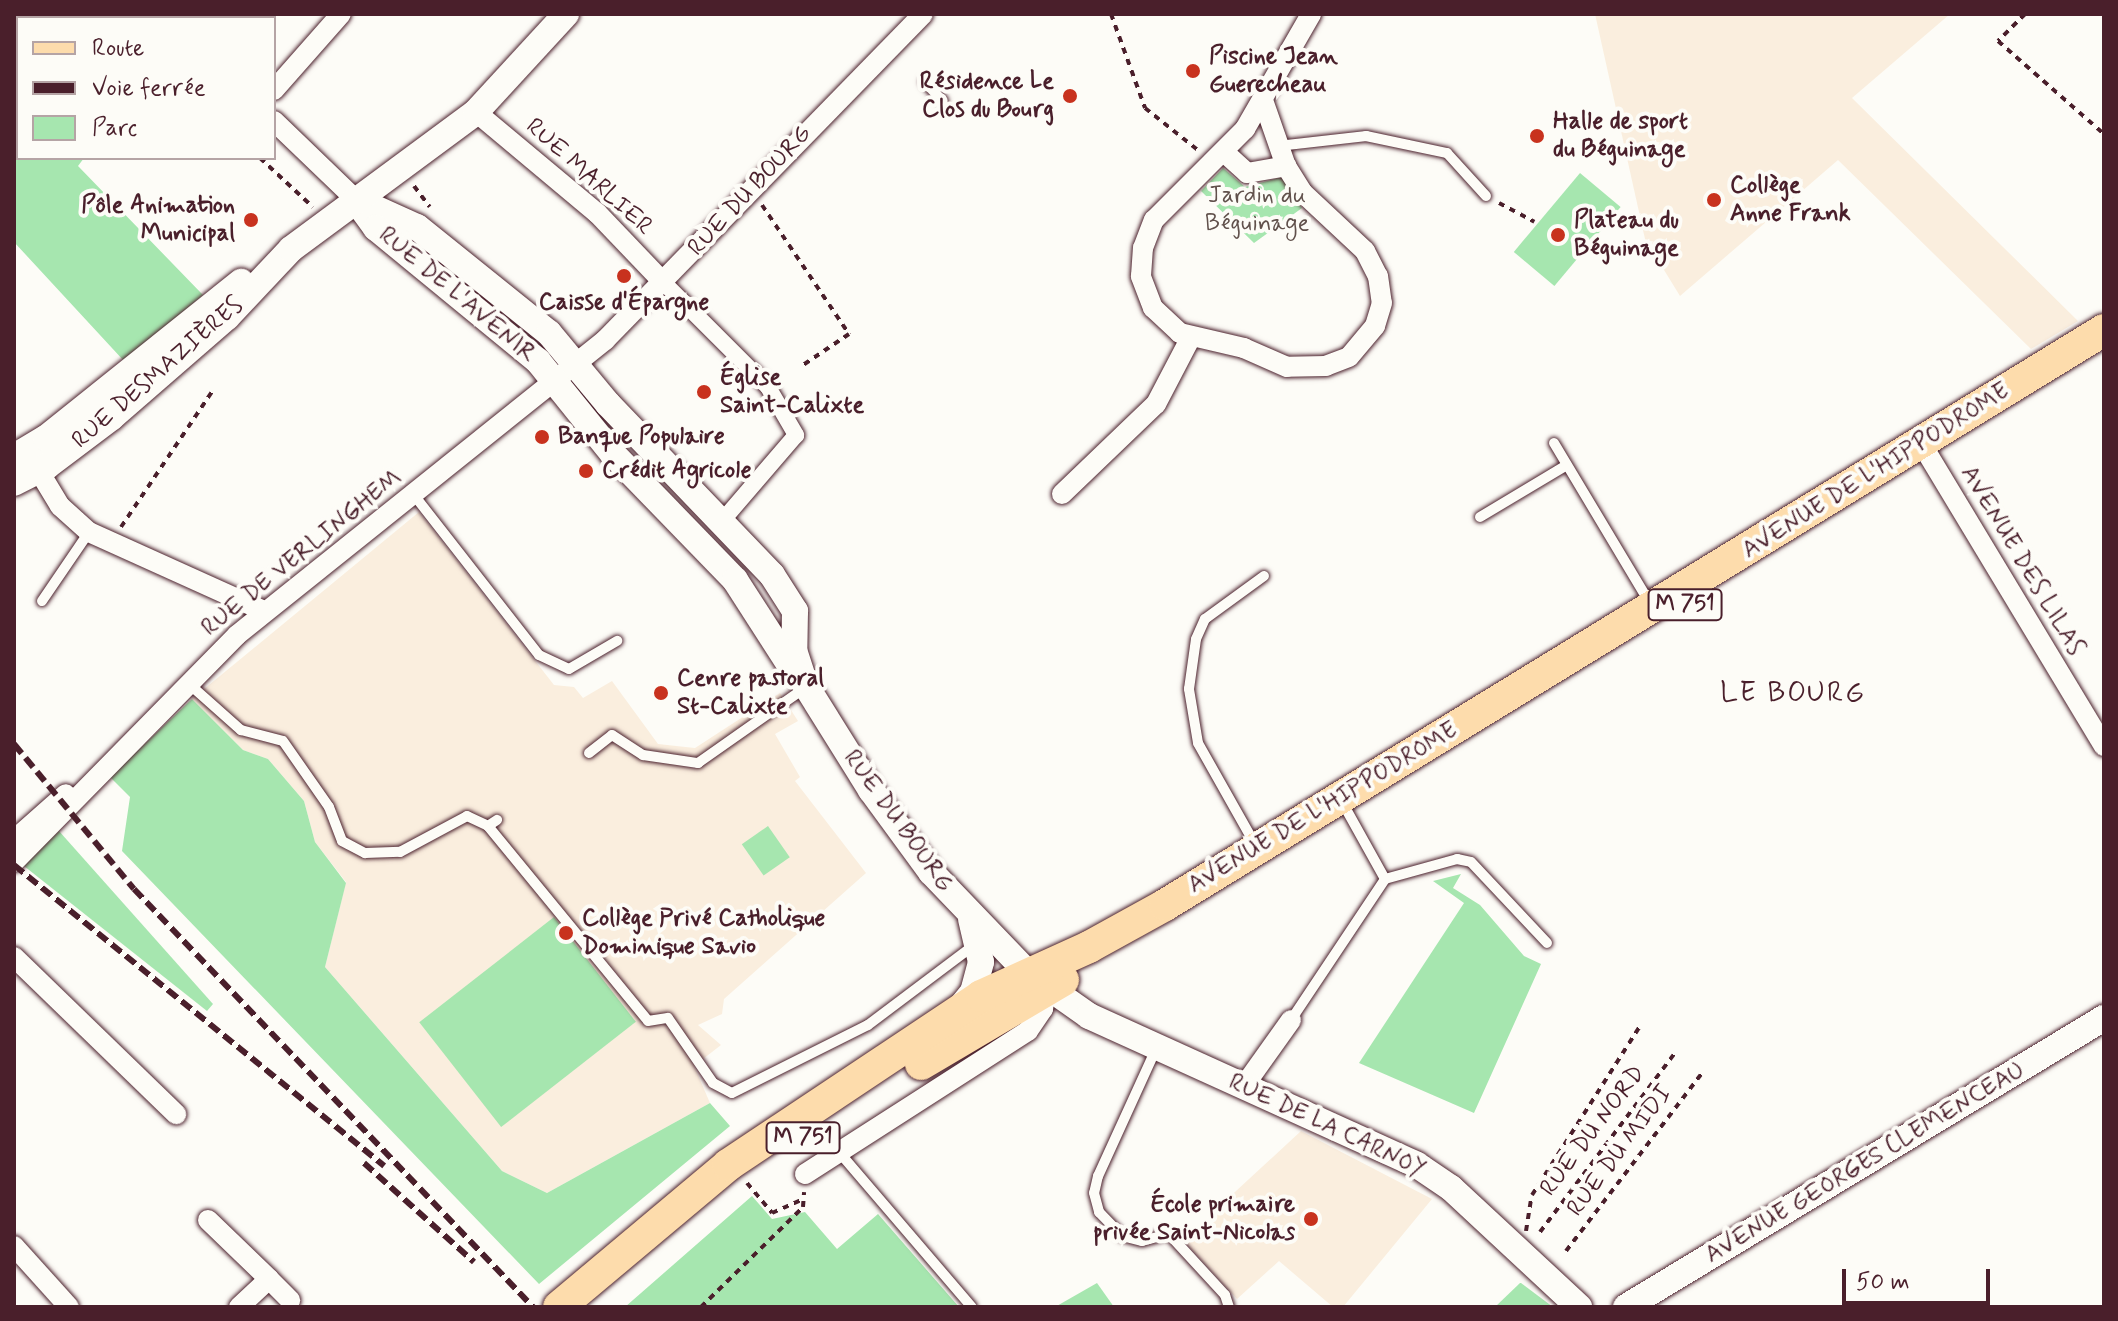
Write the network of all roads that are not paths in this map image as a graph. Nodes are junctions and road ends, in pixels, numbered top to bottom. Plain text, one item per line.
1 (341, 14) edge
2 (566, 14) edge
3 (923, 14) edge
4 (1311, 14) edge
5 (925, 82) dead end
6 (276, 88) edge
7 (943, 101) dead end
8 (1264, 103) junction
9 (476, 112) junction
10 (276, 123) edge
11 (1278, 146) junction
12 (1221, 157) junction
13 (1286, 166) junction
14 (1486, 196) road end
15 (355, 199) junction
16 (664, 283) junction
17 (2104, 330) edge
18 (1191, 337) junction
19 (2104, 348) edge
20 (575, 366) junction
21 (555, 383) junction
22 (1554, 443) dead end
23 (1925, 450) junction
24 (27, 460) edge
25 (1567, 465) junction
26 (14, 483) edge
27 (1062, 494) dead end
28 (414, 495) junction
29 (1480, 517) dead end
30 (722, 521) junction
31 (89, 532) junction
32 (1264, 576) dead end
33 (42, 601) dead end
34 (264, 611) junction
35 (1656, 614) junction
36 (617, 641) dead end
37 (188, 683) junction
38 (806, 686) junction
39 (2104, 746) edge
40 (589, 753) dead end
41 (93, 776) junction
42 (1343, 805) junction
43 (14, 817) edge
44 (37, 818) junction
45 (14, 840) edge
46 (1258, 848) junction
47 (14, 862) edge
48 (1385, 879) junction
49 (967, 912) junction
50 (980, 943) junction
51 (1547, 943) dead end
52 (14, 957) edge
53 (1037, 981) junction
54 (953, 1016) junction
55 (2104, 1018) edge
56 (1291, 1020) joint
57 (1157, 1047) junction
58 (1244, 1086) junction
59 (176, 1114) dead end
60 (839, 1152) junction
61 (805, 1174) road end
62 (208, 1220) dead end
63 (14, 1246) edge
64 (269, 1279) junction
65 (597, 1291) edge
66 (290, 1300) dead end
67 (69, 1307) edge
68 (239, 1307) edge
69 (559, 1307) edge
70 (972, 1307) edge
71 (1229, 1307) edge
72 (1579, 1307) edge
73 (1626, 1307) edge

1 - 6 street
2 - 9 street, RUE DESMAZIÈRES
3 - 16 street, RUE DU BOURG
4 - 8 street
5 - 7 lane
8 - 11 street
8 - 12 street
9 - 15 street, RUE DESMAZIÈRES
9 - 16 street, RUE MARLIER
10 - 15 street
11 - 13 street
11 - 14 lane
12 - 13 street
12 - 18 street
13 - 18 street
15 - 20 street, RUE DE L'AVENIR
15 - 21 street, RUE DE L'AVENIR
15 - 24 street, RUE DESMAZIÈRES
16 - 20 street, RUE DU BOURG
16 - 30 street
17 - 23 main road, AVENUE DE L'HIPPODROME / M 751
18 - 27 street
19 - 23 main road, AVENUE DE L'HIPPODROME / M 751
20 - 21 street, RUE DU BOURG
20 - 30 street, RUE DU BOURG
21 - 28 street, RUE DE VERLINGHEM
21 - 38 street, RUE DU BOURG
22 - 25 lane
23 - 35 main road, AVENUE DE L'HIPPODROME / M 751
23 - 39 street, AVENUE DES LILAS
24 - 26 street, RUE DESMAZIÈRES
24 - 31 street
25 - 29 lane
25 - 35 lane
28 - 34 street, RUE DE VERLINGHEM
28 - 36 lane
30 - 38 street, RUE DU BOURG
31 - 33 lane
31 - 34 street
32 - 46 lane
34 - 37 street, RUE DE VERLINGHEM
35 - 42 main road, AVENUE DE L'HIPPODROME / M 751
37 - 41 street, RUE DE VERLINGHEM
37 - 50 lane
38 - 40 lane
38 - 49 street, RUE DU BOURG
41 - 44 street, RUE DE VERLINGHEM
41 - 47 street, RUE DE VERLINGHEM
42 - 46 main road, AVENUE DE L'HIPPODROME / M 751
42 - 48 lane
42 - 53 main road, AVENUE DE L'HIPPODROME / M 751
43 - 44 street
44 - 45 street, RUE DE VERLINGHEM
46 - 53 main road, AVENUE DE L'HIPPODROME / M 751
48 - 51 lane
48 - 56 lane
49 - 50 street, RUE DU BOURG
49 - 53 street, RUE DU BOURG
50 - 54 street, RUE DU BOURG
52 - 59 street
53 - 54 main road, AVENUE DE L'HIPPODROME / M 751
53 - 57 street, RUE DE LA CARNOY
53 - 60 street
53 - 65 main road, AVENUE DE L'HIPPODROME / M 751
54 - 65 main road, AVENUE DE L'HIPPODROME / M 751
55 - 73 street, AVENUE GEORGES CLEMENCEAU
56 - 58 street
57 - 58 street, RUE DE LA CARNOY
57 - 71 lane
58 - 72 street, RUE DE LA CARNOY
60 - 61 street
60 - 70 lane
62 - 64 street
63 - 67 street
64 - 66 street
64 - 68 street
65 - 69 main road, AVENUE DE L'HIPPODROME / M 751

